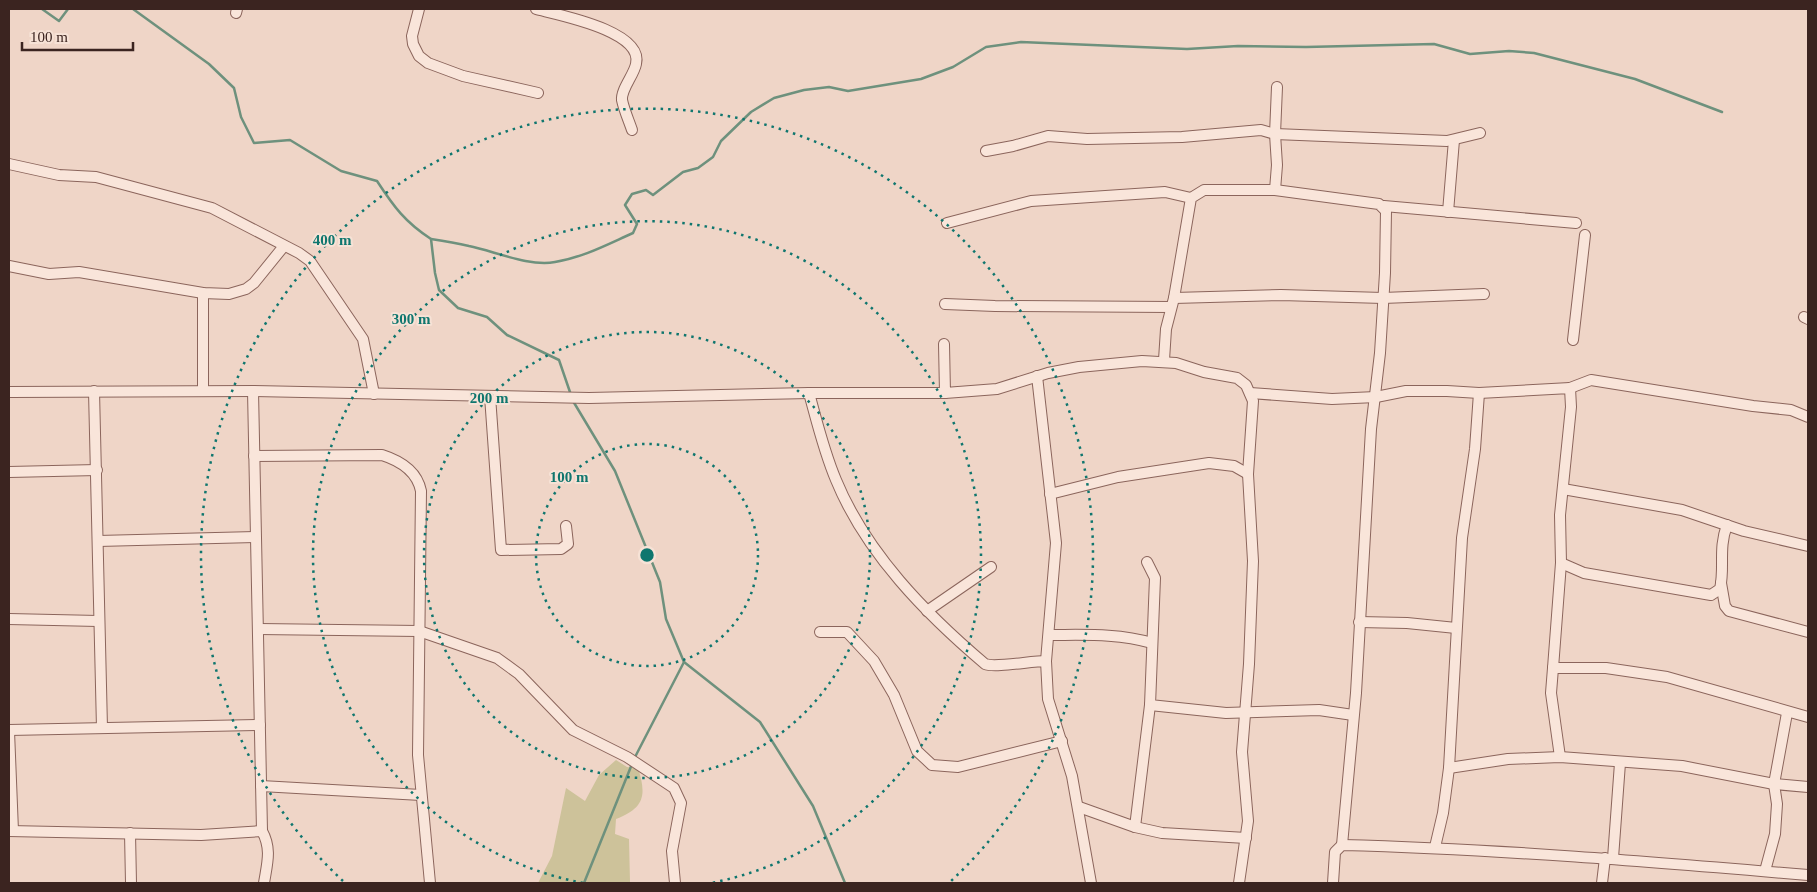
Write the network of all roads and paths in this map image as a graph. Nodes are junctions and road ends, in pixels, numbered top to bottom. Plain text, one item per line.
1 (419, 9) edge
2 (536, 9) edge
3 (1277, 87) dead end
4 (538, 93) dead end
5 (632, 130) dead end
6 (1480, 133) dead end
7 (1275, 134) junction
8 (1454, 140) junction
9 (986, 151) dead end
10 (9, 164) edge
11 (1275, 190) junction
12 (1191, 198) junction
13 (1384, 206) junction
14 (1448, 212) junction
15 (947, 222) dead end
16 (1576, 222) dead end
17 (1586, 236) dead end
18 (284, 246) junction
19 (9, 266) edge
20 (203, 292) junction
21 (1484, 294) dead end
22 (1383, 298) junction
23 (1173, 302) junction
24 (945, 304) dead end
25 (1573, 340) dead end
26 (944, 344) dead end
27 (1164, 360) junction
28 (1037, 376) junction
29 (1570, 388) junction
30 (94, 391) junction
31 (203, 391) junction
32 (253, 391) junction
33 (9, 392) edge
34 (809, 393) junction
35 (945, 393) junction
36 (1250, 393) junction
37 (1479, 393) junction
38 (374, 394) junction
39 (490, 396) junction
40 (1376, 397) junction
41 (1808, 417) edge
42 (254, 456) junction
43 (97, 470) junction
44 (9, 472) edge
45 (1248, 474) junction
46 (1563, 489) junction
47 (1050, 494) junction
48 (566, 526) dead end
49 (1727, 526) junction
50 (255, 537) junction
51 (98, 541) junction
52 (1808, 546) edge
53 (1147, 562) dead end
54 (1561, 563) junction
55 (991, 567) dead end
56 (1721, 582) junction
57 (927, 611) junction
58 (9, 619) edge
59 (98, 621) junction
60 (1359, 622) junction
61 (1456, 628) junction
62 (259, 629) junction
63 (419, 631) junction
64 (820, 632) dead end
65 (1808, 632) edge
66 (1050, 635) junction
67 (1152, 643) junction
68 (1046, 661) junction
69 (1553, 668) junction
70 (1150, 705) junction
71 (1244, 712) junction
72 (1787, 713) junction
73 (1353, 715) junction
74 (1808, 717) edge
75 (260, 725) junction
76 (102, 728) junction
77 (9, 730) edge
78 (1062, 741) junction
79 (1560, 757) junction
80 (1620, 763) junction
81 (1450, 768) junction
82 (1774, 784) junction
83 (261, 786) junction
84 (1808, 787) edge
85 (421, 795) junction
86 (1079, 807) junction
87 (1135, 827) junction
88 (262, 830) junction
89 (11, 831) edge
90 (130, 834) junction
91 (1246, 838) junction
92 (1342, 845) junction
93 (1435, 847) junction
94 (1608, 858) junction
95 (1765, 871) junction
96 (1808, 875) edge
97 (131, 883) edge
98 (264, 883) edge
99 (430, 883) edge
100 (675, 883) edge
101 (1091, 883) edge
102 (1239, 883) edge
103 (1333, 883) edge
104 (1602, 883) edge

1 - 4 street
2 - 5 street
3 - 7 street
6 - 8 street
7 - 8 street
7 - 9 street
7 - 11 street
8 - 14 street
10 - 18 street
11 - 12 street
11 - 13 street
12 - 15 street
12 - 23 street
13 - 14 street
13 - 22 street
14 - 16 street
17 - 25 street
18 - 20 street
18 - 38 street
19 - 20 street
20 - 31 street
21 - 22 street
22 - 23 street
22 - 40 street
23 - 24 street
23 - 27 street
26 - 35 street
27 - 28 street
27 - 36 street
28 - 35 street
28 - 47 street
29 - 37 street
29 - 41 street
29 - 46 street
30 - 31 street
30 - 33 street
30 - 43 street
31 - 32 street
32 - 38 street
32 - 42 street
34 - 35 street
34 - 39 street
34 - 57 street
36 - 40 street
36 - 45 street
37 - 40 street
37 - 61 street
38 - 39 street
39 - 48 street
40 - 60 street
42 - 50 street
42 - 63 street
43 - 44 street
43 - 51 street
45 - 47 street
45 - 71 street
46 - 49 street
46 - 54 street
47 - 66 street
49 - 52 street
49 - 56 street
50 - 51 street
50 - 62 street
51 - 59 street
53 - 67 street
54 - 56 street
54 - 69 street
55 - 57 street
56 - 65 street
57 - 68 street
58 - 59 street
59 - 76 street
60 - 61 street
60 - 73 street
61 - 81 street
62 - 63 street
62 - 75 street
63 - 85 street
63 - 100 street
64 - 78 street
66 - 67 street
66 - 68 street
67 - 70 street
68 - 78 street
69 - 72 street
69 - 79 street
70 - 71 street
70 - 87 street
71 - 73 street
71 - 91 street
72 - 74 street
72 - 82 street
73 - 92 street
75 - 76 street
75 - 83 street
76 - 77 street
77 - 89 street
78 - 86 street
79 - 80 street
79 - 81 street
80 - 82 street
80 - 94 street
81 - 93 street
82 - 84 street
82 - 95 street
83 - 85 street
83 - 88 street
85 - 99 street
86 - 87 street
86 - 101 street
87 - 91 street
88 - 90 street
88 - 98 street
89 - 90 street
90 - 97 street
91 - 102 street
92 - 93 street
92 - 103 street
93 - 94 street
94 - 95 street
94 - 104 street
95 - 96 street

